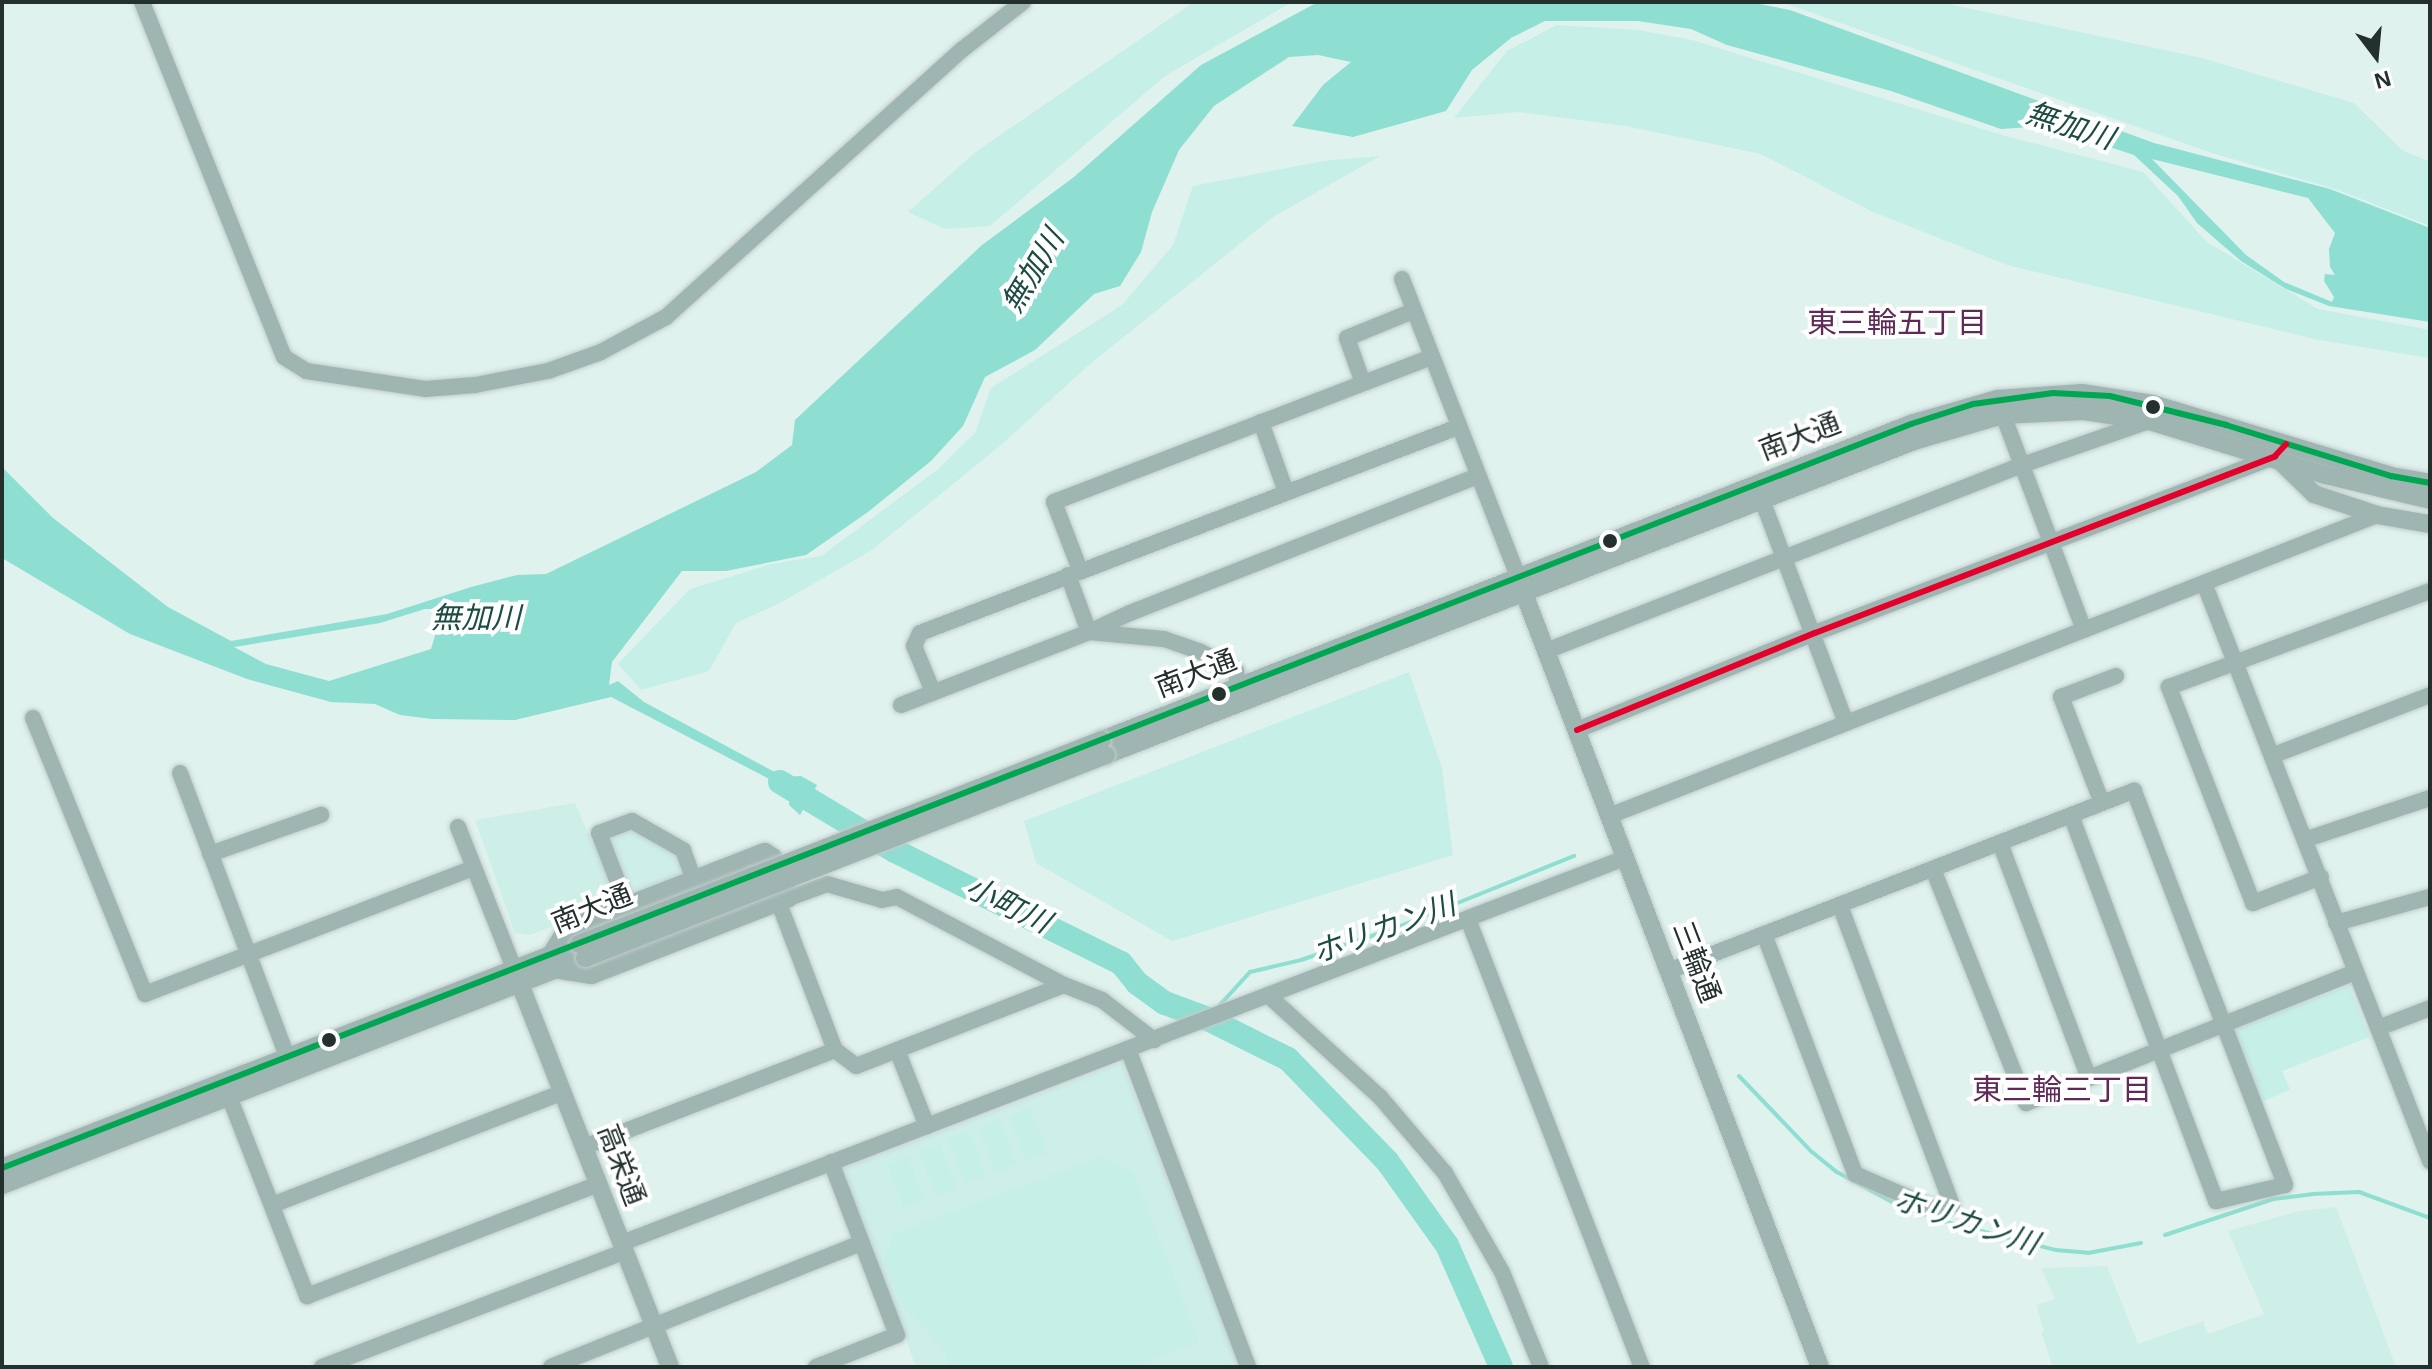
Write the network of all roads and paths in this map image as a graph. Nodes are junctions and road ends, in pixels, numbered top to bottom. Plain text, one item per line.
1 (142, 2) edge
2 (1023, 2) edge
3 (1402, 279) dead end
4 (1413, 311) junction
5 (1430, 358) junction
6 (1363, 383) junction
7 (2000, 407) junction
8 (2149, 421) junction
9 (1261, 422) junction
10 (1458, 427) junction
11 (2280, 450) junction
12 (2022, 465) junction
13 (1477, 476) junction
14 (2430, 483) edge
15 (1286, 492) junction
16 (1759, 492) junction
17 (2430, 500) edge
18 (2377, 515) junction
19 (2430, 524) edge
20 (2051, 542) junction
21 (1784, 557) junction
22 (1074, 573) junction
23 (2204, 583) junction
24 (1521, 585) junction
25 (2430, 591) edge
26 (2084, 630) junction
27 (1089, 632) junction
28 (1815, 633) junction
29 (1546, 651) junction
30 (2235, 661) junction
31 (2116, 676) dead end
32 (933, 692) junction
33 (2430, 695) edge
34 (1239, 696) junction
35 (901, 705) dead end
36 (33, 718) dead end
37 (1846, 723) junction
38 (1577, 730) junction
39 (2274, 755) junction
40 (180, 773) dead end
41 (2430, 798) edge
42 (2102, 803) junction
43 (321, 815) dead end
44 (1609, 816) junction
45 (2071, 816) junction
46 (458, 827) dead end
47 (2307, 839) junction
48 (2000, 843) junction
49 (210, 854) junction
50 (1625, 858) junction
51 (474, 868) junction
52 (1933, 869) junction
53 (2321, 877) junction
54 (694, 880) junction
55 (2430, 897) edge
56 (784, 900) junction
57 (1840, 905) junction
58 (627, 906) junction
59 (1468, 919) junction
60 (2336, 923) junction
61 (1764, 934) junction
62 (247, 955) junction
63 (553, 963) junction
64 (1669, 971) junction
65 (2356, 972) junction
66 (518, 976) junction
67 (1064, 985) junction
68 (1262, 1000) junction
69 (2430, 1008) edge
70 (2223, 1025) junction
71 (2378, 1028) junction
72 (1160, 1038) junction
73 (1128, 1049) junction
74 (835, 1050) junction
75 (897, 1050) junction
76 (2159, 1051) junction
77 (290, 1063) junction
78 (2089, 1078) junction
79 (563, 1092) junction
80 (229, 1096) junction
81 (927, 1126) junction
82 (584, 1147) junction
83 (2430, 1161) edge
84 (831, 1162) junction
85 (2, 1168) edge
86 (599, 1184) junction
87 (2, 1185) edge
88 (272, 1205) junction
89 (861, 1243) junction
90 (623, 1247) junction
91 (655, 1326) junction
92 (344, 1363) edge
93 (322, 1367) edge
94 (551, 1367) edge
95 (670, 1367) edge
96 (816, 1367) edge
97 (1248, 1367) edge
98 (1541, 1367) edge
99 (1642, 1367) edge
100 (1820, 1367) edge

1 - 2 street
3 - 4 street
4 - 5 street
4 - 6 street
5 - 6 street
5 - 10 street
6 - 9 street
7 - 8 street, 南大通
7 - 11 street, 南大通
7 - 12 street
7 - 16 street, 南大通
8 - 11 street, 南大通
8 - 12 street
9 - 15 street
9 - 22 street
10 - 13 street
10 - 15 street
11 - 14 street, 南大通
11 - 17 street, 南大通
11 - 18 street
11 - 20 street
12 - 20 street
12 - 21 street
13 - 24 street
13 - 27 street
15 - 22 street
16 - 21 street
16 - 24 street, 南大通
18 - 19 street
18 - 23 street
20 - 26 street
20 - 28 street
21 - 28 street
21 - 29 street
22 - 27 street
22 - 32 street
23 - 26 street
23 - 30 street
24 - 29 street, 三輪通
24 - 34 street, 南大通
25 - 30 street
26 - 37 street
27 - 32 street
27 - 34 street
28 - 37 street
28 - 38 street
29 - 38 street, 三輪通
30 - 39 street
30 - 53 street
31 - 42 street
32 - 35 street
33 - 39 street
34 - 63 street, 南大通, bridge
36 - 62 street
37 - 44 street
38 - 44 street, 三輪通
39 - 47 street
40 - 49 street
41 - 47 street
42 - 45 street
42 - 70 street
43 - 49 street
44 - 50 street, 三輪通
45 - 48 street
45 - 76 street
46 - 51 street
47 - 53 street
48 - 52 street
48 - 78 street
49 - 62 street
50 - 59 street
50 - 64 street, 三輪通
51 - 62 street
51 - 66 street
52 - 57 street
52 - 78 street
53 - 60 street
54 - 56 street
54 - 58 street
54 - 58 street
55 - 60 street
56 - 63 street
56 - 67 street
56 - 74 street
57 - 61 street
57 - 61 street
58 - 63 street
59 - 68 street
59 - 99 street
60 - 65 street
61 - 64 street
62 - 77 street
63 - 66 street, 南大通
64 - 100 street, 三輪通
65 - 70 street
65 - 71 street
66 - 77 street, 南大通
66 - 79 street, 高栄通
67 - 72 street
67 - 75 street
68 - 72 street
68 - 98 street
69 - 71 street
70 - 76 street
70 - 76 street
71 - 83 street
72 - 73 street
73 - 81 street
73 - 97 street
74 - 75 street
74 - 82 street
75 - 81 street
76 - 78 street
77 - 80 street, 南大通
77 - 85 street, 南大通
79 - 82 street, 高栄通
79 - 88 street
80 - 87 street, 南大通
80 - 88 street
81 - 84 street
82 - 86 street, 高栄通
84 - 89 street
84 - 90 street
86 - 88 street
86 - 90 street, 高栄通
89 - 91 street
89 - 96 street
90 - 91 street, 高栄通
90 - 92 street
91 - 94 street
91 - 95 street, 高栄通
92 - 93 street

